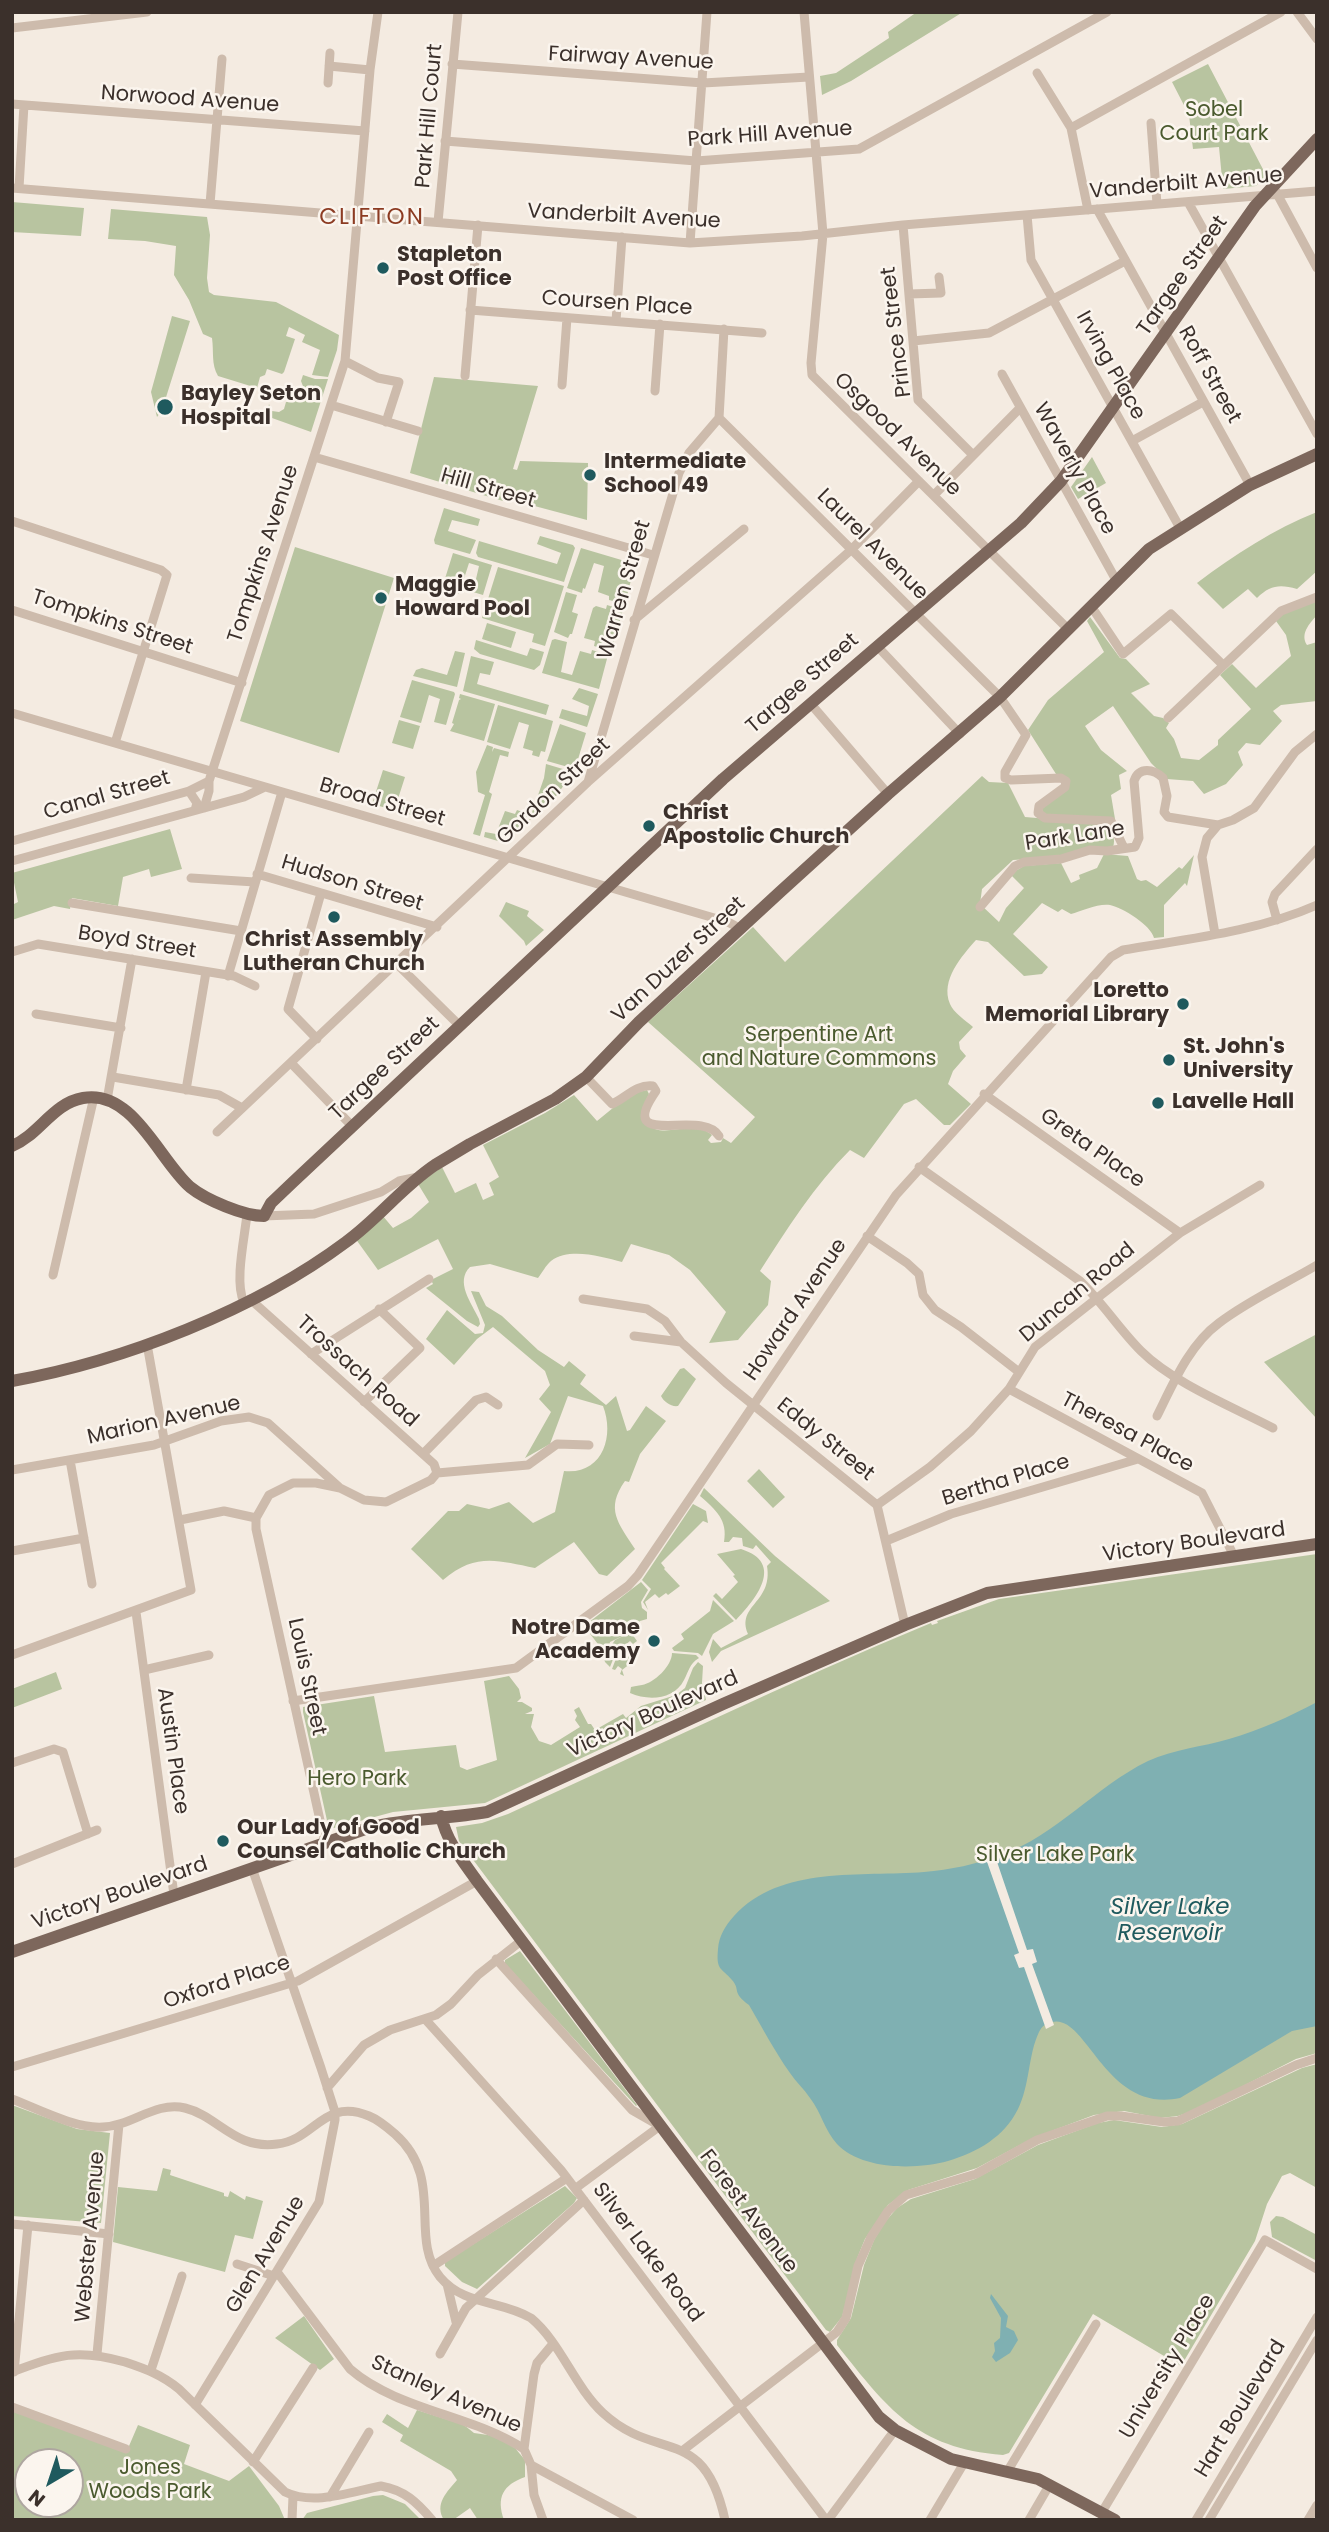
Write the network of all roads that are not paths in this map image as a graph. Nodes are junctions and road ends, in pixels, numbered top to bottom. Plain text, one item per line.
1 (147, 12) edge
2 (378, 12) edge
3 (458, 12) edge
4 (707, 12) edge
5 (804, 12) edge
6 (1107, 12) edge
7 (1281, 12) edge
8 (1297, 12) edge
9 (12, 28) edge
10 (1317, 39) edge
11 (330, 52) dead end
12 (222, 59) dead end
13 (452, 64) junction
14 (329, 66) junction
15 (370, 70) junction
16 (1037, 73) dead end
17 (808, 77) junction
18 (328, 83) dead end
19 (703, 83) junction
20 (12, 104) edge
21 (24, 105) junction
22 (217, 119) junction
23 (1151, 123) dead end
24 (1071, 128) junction
25 (365, 131) junction
26 (1317, 139) edge
27 (445, 141) junction
28 (816, 153) junction
29 (696, 161) junction
30 (15, 188) edge
31 (1317, 191) edge
32 (1271, 192) junction
33 (1188, 202) junction
34 (210, 204) junction
35 (1157, 204) junction
36 (1093, 209) junction
37 (1027, 215) junction
38 (359, 216) junction
39 (438, 222) junction
40 (478, 225) junction
41 (903, 225) junction
42 (822, 234) junction
43 (622, 237) junction
44 (690, 243) junction
45 (1220, 259) junction
46 (1125, 261) junction
47 (1317, 268) edge
48 (939, 277) dead end
49 (909, 295) junction
50 (1053, 301) junction
51 (470, 310) junction
52 (567, 318) junction
53 (616, 321) junction
54 (660, 324) junction
55 (724, 329) junction
56 (762, 333) dead end
57 (1166, 334) junction
58 (913, 341) junction
59 (345, 361) junction
60 (1002, 374) dead end
61 (465, 376) dead end
62 (562, 385) dead end
63 (655, 391) dead end
64 (1203, 401) junction
65 (331, 405) junction
66 (1020, 408) junction
67 (1112, 408) junction
68 (719, 418) junction
69 (386, 422) junction
70 (418, 431) dead end
71 (1317, 434) edge
72 (1132, 442) junction
73 (1317, 454) edge
74 (974, 455) junction
75 (314, 457) junction
76 (919, 481) junction
77 (1061, 481) junction
78 (1250, 485) junction
79 (934, 495) junction
80 (12, 521) edge
81 (1180, 528) junction
82 (744, 529) dead end
83 (852, 550) junction
84 (990, 551) junction
85 (653, 555) junction
86 (1116, 580) junction
87 (1317, 597) edge
88 (1091, 606) junction
89 (12, 610) edge
90 (915, 613) junction
91 (634, 620) junction
92 (1068, 629) junction
93 (877, 646) junction
94 (144, 652) junction
95 (1223, 665) junction
96 (242, 683) junction
97 (1000, 697) junction
98 (810, 703) junction
99 (12, 713) edge
100 (1168, 718) dead end
101 (960, 734) junction
102 (1317, 734) edge
103 (115, 743) junction
104 (211, 777) junction
105 (588, 782) junction
106 (265, 787) junction
107 (189, 791) junction
108 (282, 792) junction
109 (888, 794) junction
110 (199, 809) junction
111 (1218, 825) junction
112 (12, 841) edge
113 (1124, 848) junction
114 (1317, 849) edge
115 (509, 859) junction
116 (12, 860) edge
117 (191, 878) dead end
118 (256, 878) junction
119 (607, 887) junction
120 (321, 893) junction
121 (72, 903) dead end
122 (1317, 905) edge
123 (980, 907) dead end
124 (1277, 920) junction
125 (437, 927) junction
126 (741, 929) junction
127 (241, 931) junction
128 (1215, 934) junction
129 (12, 952) edge
130 (132, 959) junction
131 (397, 964) junction
132 (206, 972) junction
133 (228, 976) junction
134 (255, 986) dead end
135 (36, 1014) dead end
136 (460, 1026) junction
137 (121, 1028) junction
138 (317, 1039) junction
139 (291, 1063) junction
140 (113, 1077) junction
141 (586, 1077) junction
142 (186, 1090) junction
143 (984, 1094) junction
144 (94, 1097) junction
145 (107, 1100) junction
146 (242, 1108) junction
147 (352, 1126) junction
148 (217, 1132) dead end
149 (719, 1136) dead end
150 (12, 1146) edge
151 (919, 1167) junction
152 (418, 1177) junction
153 (1260, 1185) dead end
154 (247, 1214) junction
155 (264, 1216) junction
156 (1180, 1233) junction
157 (867, 1236) junction
158 (1317, 1265) edge
159 (53, 1275) dead end
160 (429, 1279) dead end
161 (1097, 1297) junction
162 (583, 1299) dead end
163 (247, 1300) junction
164 (379, 1309) junction
165 (634, 1336) dead end
166 (681, 1342) junction
167 (147, 1344) junction
168 (311, 1353) junction
169 (1019, 1372) junction
170 (1176, 1377) junction
171 (12, 1381) edge
172 (1009, 1390) junction
173 (364, 1402) junction
174 (498, 1405) dead end
175 (754, 1405) junction
176 (1157, 1416) dead end
177 (1273, 1428) dead end
178 (166, 1442) junction
179 (589, 1445) dead end
180 (423, 1454) junction
181 (1138, 1459) junction
182 (69, 1460) junction
183 (12, 1470) edge
184 (438, 1473) junction
185 (340, 1488) junction
186 (877, 1505) junction
187 (256, 1518) junction
188 (180, 1520) junction
189 (84, 1538) junction
190 (886, 1541) junction
191 (1317, 1545) edge
192 (12, 1551) edge
193 (1234, 1556) junction
194 (92, 1584) dead end
195 (136, 1612) junction
196 (905, 1625) junction
197 (209, 1655) dead end
198 (12, 1656) edge
199 (144, 1670) junction
200 (293, 1701) junction
201 (12, 1763) edge
202 (441, 1816) junction
203 (325, 1843) junction
204 (13, 1860) edge
205 (251, 1868) junction
206 (477, 1881) junction
207 (174, 1895) junction
208 (521, 1941) junction
209 (12, 1952) edge
210 (496, 1959) junction
211 (292, 1984) junction
212 (425, 2019) junction
213 (1317, 2058) edge
214 (12, 2067) edge
215 (327, 2088) junction
216 (12, 2099) edge
217 (335, 2112) junction
218 (119, 2124) junction
219 (660, 2126) junction
220 (567, 2178) junction
221 (576, 2188) junction
222 (584, 2200) junction
223 (12, 2224) edge
224 (28, 2225) junction
225 (108, 2234) junction
226 (237, 2264) dead end
227 (433, 2266) junction
228 (1317, 2269) edge
229 (276, 2274) junction
230 (183, 2276) dead end
231 (447, 2284) junction
232 (474, 2300) junction
233 (1317, 2317) edge
234 (456, 2322) junction
235 (1096, 2324) dead end
236 (1317, 2340) edge
237 (823, 2344) junction
238 (552, 2345) junction
239 (97, 2354) junction
240 (440, 2354) dead end
241 (313, 2368) dead end
242 (151, 2370) junction
243 (13, 2372) edge
244 (195, 2405) junction
245 (740, 2406) junction
246 (12, 2407) edge
247 (895, 2431) junction
248 (369, 2432) dead end
249 (126, 2449) dead end
250 (524, 2449) junction
251 (682, 2451) junction
252 (253, 2462) junction
253 (964, 2463) junction
254 (531, 2465) junction
255 (1007, 2472) junction
256 (1050, 2484) junction
257 (293, 2496) junction
258 (330, 2497) junction
259 (1317, 2505) edge
260 (1101, 2512) junction
261 (292, 2520) edge
262 (432, 2520) edge
263 (543, 2520) edge
264 (633, 2520) edge
265 (725, 2520) edge
266 (827, 2520) edge
267 (930, 2520) edge
268 (1029, 2520) edge
269 (1115, 2520) edge
270 (1196, 2520) edge
271 (1209, 2520) edge
272 (1308, 2520) edge

1 - 9 street
2 - 15 street, Tompkins Avenue
3 - 13 street, Park Hill Court
4 - 19 street
5 - 17 street, Osgood Avenue
6 - 28 street, Park Hill Avenue
7 - 24 street
8 - 10 street
11 - 14 street
12 - 22 street
13 - 19 street, Fairway Avenue
13 - 27 street, Park Hill Court
14 - 15 street
14 - 18 street
15 - 25 street, Tompkins Avenue
16 - 24 street, Roff Street
17 - 19 street, Fairway Avenue
17 - 28 street, Osgood Avenue
19 - 29 street
20 - 21 street, Norwood Avenue
21 - 22 street, Norwood Avenue
21 - 30 street
22 - 25 street, Norwood Avenue
22 - 34 street
23 - 35 street
24 - 36 street, Roff Street
25 - 38 street, Tompkins Avenue
26 - 32 main road, Targee Street
27 - 29 street, Park Hill Avenue
27 - 39 street, Park Hill Court
28 - 29 street, Park Hill Avenue
28 - 42 street, Osgood Avenue
29 - 44 street
30 - 34 street, Vanderbilt Avenue
31 - 32 street, Vanderbilt Avenue
32 - 33 street, Vanderbilt Avenue
32 - 45 main road, Targee Street
32 - 47 street
33 - 35 street, Vanderbilt Avenue
33 - 45 street
34 - 38 street, Vanderbilt Avenue
35 - 36 street, Vanderbilt Avenue
36 - 37 street, Vanderbilt Avenue
36 - 46 street, Roff Street
37 - 41 street, Vanderbilt Avenue
37 - 50 street, Irving Place
38 - 39 street, Vanderbilt Avenue
38 - 59 street, Tompkins Avenue
39 - 40 street, Vanderbilt Avenue
40 - 43 street, Vanderbilt Avenue
40 - 51 street
41 - 42 street, Vanderbilt Avenue
41 - 49 street, Prince Street
42 - 44 street, Vanderbilt Avenue
42 - 76 street, Osgood Avenue
43 - 44 street, Vanderbilt Avenue
43 - 53 street
45 - 57 main road, Targee Street
45 - 71 street
46 - 50 street
46 - 57 street, Roff Street
48 - 49 street
49 - 58 street, Prince Street
50 - 58 street
50 - 67 street, Irving Place
51 - 52 street, Coursen Place
51 - 61 street
52 - 53 street, Coursen Place
52 - 62 street
53 - 54 street, Coursen Place
54 - 55 street, Coursen Place
54 - 63 street
55 - 56 street, Coursen Place
55 - 68 street
57 - 64 street, Roff Street
57 - 67 main road, Targee Street
58 - 74 street, Prince Street
59 - 65 street, Tompkins Avenue
59 - 69 street
60 - 66 street, Waverly Place
64 - 72 street
64 - 78 street, Roff Street
65 - 69 street
65 - 75 street, Tompkins Avenue
66 - 74 street
66 - 77 street, Waverly Place
67 - 72 street, Irving Place
67 - 77 main road, Targee Street
68 - 83 street, Laurel Avenue
68 - 85 street, Warren Street
69 - 70 street
72 - 81 street, Irving Place
73 - 78 main road, Van Duzer Street
74 - 79 street
75 - 85 street, Hill Street
75 - 96 street, Tompkins Avenue
76 - 79 street, Osgood Avenue
76 - 83 street, Gordon Street
77 - 84 main road, Targee Street
77 - 86 street, Waverly Place
78 - 81 main road, Van Duzer Street
79 - 84 street, Osgood Avenue
80 - 94 street
81 - 86 main road, Van Duzer Street
82 - 91 street
83 - 90 street, Laurel Avenue
83 - 105 street, Gordon Street
84 - 90 main road, Targee Street
84 - 92 street, Osgood Avenue
85 - 91 street, Warren Street
86 - 88 main road, Van Duzer Street
87 - 95 street
88 - 92 main road, Van Duzer Street
88 - 95 street
89 - 94 street, Tompkins Street
90 - 93 main road, Targee Street
90 - 97 street, Laurel Avenue
91 - 105 street, Warren Street
92 - 97 main road, Van Duzer Street
93 - 98 main road, Targee Street
93 - 101 street
94 - 96 street, Tompkins Street
94 - 103 street
95 - 100 street
96 - 104 street, Tompkins Avenue
97 - 101 main road, Van Duzer Street
97 - 113 street, Laurel Avenue
98 - 109 street
98 - 119 main road, Targee Street
99 - 103 street, Broad Street
101 - 109 main road, Van Duzer Street
102 - 111 street
103 - 104 street, Broad Street
104 - 106 street, Broad Street
104 - 107 street, Canal Street
104 - 110 street
105 - 115 street, Gordon Street
106 - 108 street, Broad Street
106 - 110 street, Canal Street
107 - 110 street
107 - 112 street, Canal Street
108 - 115 street, Broad Street
108 - 118 street
109 - 126 main road, Van Duzer Street
110 - 116 street, Canal Street
111 - 113 street, Park Lane
111 - 128 street
113 - 123 street, Park Lane
114 - 124 street
115 - 119 street, Broad Street
115 - 125 street, Gordon Street
117 - 118 street, Hudson Street
118 - 120 street, Hudson Street
118 - 127 street
119 - 126 street, Broad Street
119 - 136 main road, Targee Street
120 - 125 street, Hudson Street
120 - 138 street
121 - 127 street
122 - 124 street, Howard Avenue
124 - 128 street, Howard Avenue
125 - 131 street, Gordon Street
126 - 141 main road, Van Duzer Street
127 - 133 street
128 - 143 street, Howard Avenue
129 - 130 street, Boyd Street
130 - 132 street, Boyd Street
130 - 137 street
131 - 136 street
131 - 138 street, Gordon Street
132 - 133 street, Boyd Street
132 - 142 street
133 - 134 street, Boyd Street
135 - 137 street
136 - 147 main road, Targee Street
137 - 140 street
138 - 139 street, Gordon Street
139 - 146 street, Gordon Street
139 - 147 street
140 - 142 street
140 - 145 street
141 - 149 street
141 - 152 main road, Van Duzer Street
142 - 146 street
143 - 151 street, Howard Avenue
143 - 156 street, Greta Place
144 - 145 main road, Van Duzer Street
144 - 150 main road
144 - 159 street
145 - 154 main road, Van Duzer Street
146 - 148 street, Gordon Street
147 - 155 main road, Targee Street
151 - 157 street, Howard Avenue
151 - 161 street
152 - 155 street, Van Duzer Street
152 - 163 main road
153 - 156 street, Duncan Road
154 - 155 main road, Van Duzer Street
154 - 163 street
156 - 161 street, Duncan Road
157 - 169 street
157 - 175 street, Howard Avenue
158 - 170 street
160 - 164 street
161 - 169 street, Duncan Road
161 - 170 street
162 - 166 street, Eddy Street
163 - 167 main road
163 - 168 street, Trossach Road
164 - 168 street
164 - 173 street
165 - 166 street
166 - 175 street, Eddy Street
167 - 171 main road
167 - 178 street
168 - 173 street, Trossach Road
169 - 172 street, Duncan Road
170 - 176 street
170 - 177 street
172 - 181 street, Theresa Place
172 - 186 street, Duncan Road
173 - 180 street, Trossach Road
174 - 180 street
175 - 186 street, Eddy Street
175 - 200 street, Howard Avenue
178 - 182 street, Marion Avenue
178 - 185 street, Marion Avenue
178 - 188 street
179 - 184 street
180 - 184 street, Trossach Road
181 - 190 street, Bertha Place
181 - 193 street, Theresa Place
182 - 183 street, Marion Avenue
182 - 189 street
184 - 185 street
185 - 187 street
186 - 190 street, Eddy Street
187 - 188 street
187 - 200 street, Louis Street
188 - 195 street
189 - 192 street
189 - 194 street
190 - 196 street, Eddy Street
191 - 193 main road, Victory Boulevard
193 - 196 main road, Victory Boulevard
195 - 198 street
195 - 199 street, Austin Place
196 - 202 main road, Victory Boulevard
197 - 199 street
199 - 207 street, Austin Place
200 - 203 street, Louis Street
201 - 204 street
202 - 203 main road, Victory Boulevard
202 - 206 main road, Forest Avenue
203 - 205 main road, Victory Boulevard
205 - 207 main road, Victory Boulevard
205 - 211 street
206 - 208 main road, Forest Avenue
206 - 211 street, Oxford Place
207 - 209 main road, Victory Boulevard
208 - 210 street
208 - 219 main road, Forest Avenue
210 - 212 street
210 - 219 street
211 - 214 street, Oxford Place
211 - 215 street
212 - 215 street
212 - 220 street, Silver Lake Road
213 - 237 street
215 - 217 street
216 - 218 street
217 - 218 street
217 - 227 street
217 - 229 street, Glen Avenue
218 - 225 street, Webster Avenue
219 - 221 street
219 - 237 main road, Forest Avenue
220 - 221 street, Silver Lake Road
220 - 227 street
221 - 222 street, Silver Lake Road
222 - 232 street
222 - 245 street, Silver Lake Road
223 - 224 street
224 - 225 street
224 - 243 street
225 - 239 street, Webster Avenue
226 - 229 street
227 - 231 street
228 - 260 street, University Place
229 - 244 street, Glen Avenue
229 - 250 street, Stanley Avenue
230 - 242 street
231 - 232 street
231 - 234 street
232 - 234 street
232 - 238 street
233 - 270 street, Hart Boulevard
234 - 240 street
235 - 255 street
236 - 271 street, Hart Boulevard
237 - 245 street
237 - 247 main road, Forest Avenue
238 - 250 street
238 - 251 street
239 - 242 street
239 - 243 street
241 - 252 street
242 - 244 street
244 - 252 street
245 - 251 street
245 - 266 street, Silver Lake Road
246 - 249 street
247 - 253 main road, Forest Avenue
247 - 266 street
248 - 258 street
250 - 254 street
251 - 265 street
252 - 257 street
253 - 255 main road, Forest Avenue
253 - 267 street
254 - 263 street
254 - 264 street, Stanley Avenue
255 - 256 main road, Forest Avenue
256 - 260 main road, Forest Avenue
256 - 268 street
257 - 258 street
257 - 261 street
258 - 262 street
259 - 272 street
260 - 269 main road, Forest Avenue

